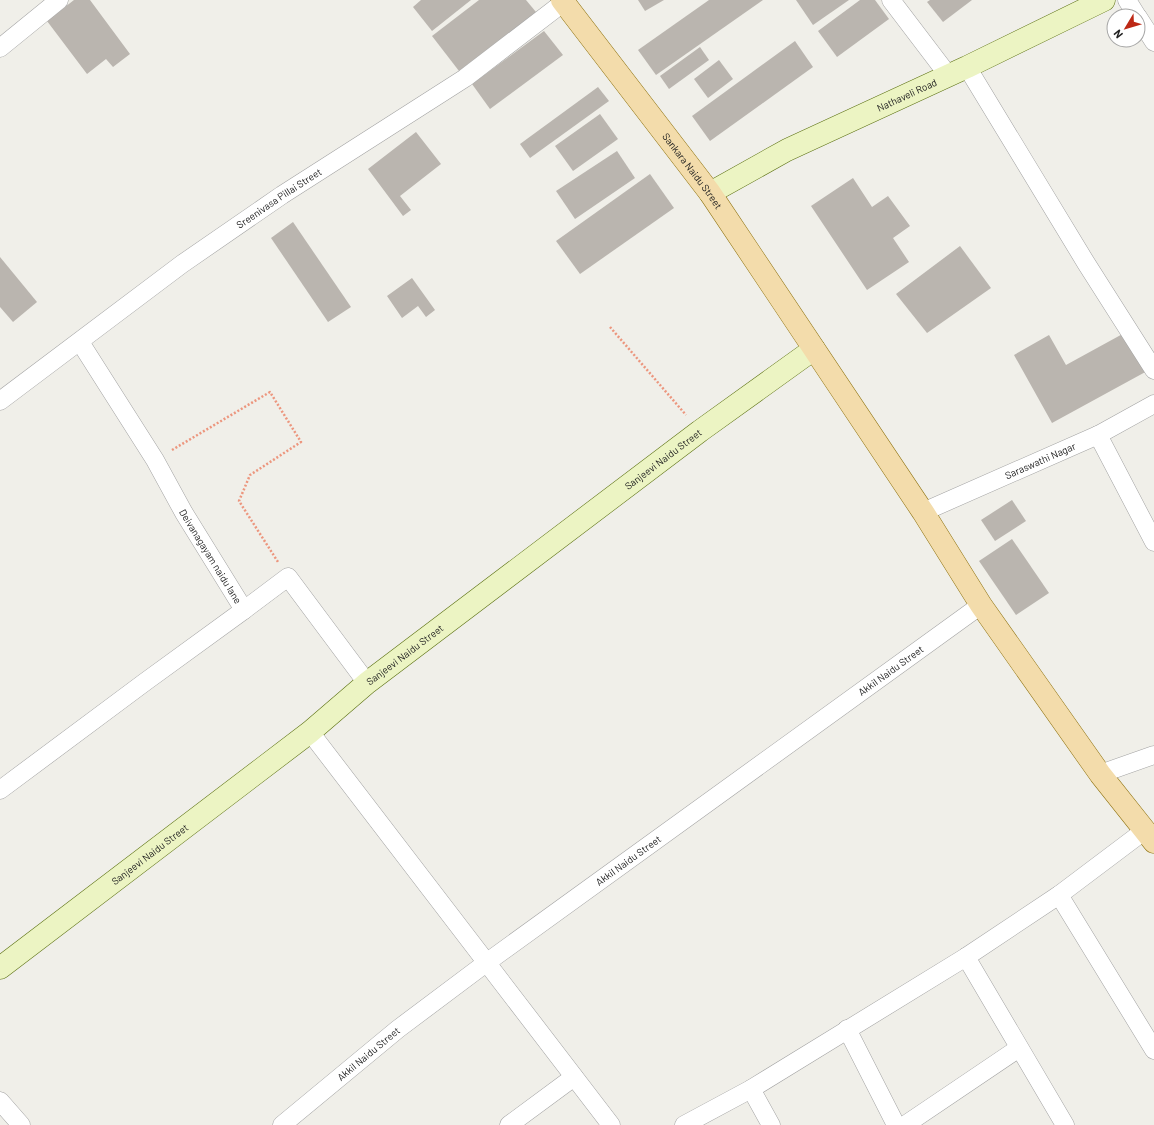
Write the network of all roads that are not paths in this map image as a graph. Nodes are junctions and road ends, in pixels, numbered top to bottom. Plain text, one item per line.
1 (59, 0) edge
2 (891, 0) edge
3 (1103, 0) edge
4 (563, 1) edge
5 (1146, 29) edge
6 (1154, 42) edge
7 (0, 48) edge
8 (957, 71) junction
9 (710, 193) junction
10 (80, 342) junction
11 (814, 349) junction
12 (1154, 370) edge
13 (0, 401) edge
14 (1154, 404) edge
15 (1098, 435) junction
16 (923, 512) junction
17 (1154, 542) edge
18 (981, 605) junction
19 (244, 610) junction
20 (367, 683) junction
21 (310, 732) junction
22 (1154, 754) edge
23 (1100, 774) junction
24 (0, 790) edge
25 (1149, 837) edge
26 (1059, 895) junction
27 (966, 957) junction
28 (486, 963) junction
29 (0, 968) edge
30 (847, 1029) junction
31 (1020, 1048) junction
32 (1154, 1050) edge
33 (574, 1077) junction
34 (751, 1089) junction
35 (0, 1100) edge
36 (21, 1125) edge
37 (282, 1125) edge
38 (509, 1125) edge
39 (611, 1125) edge
40 (684, 1125) edge
41 (771, 1125) edge
42 (896, 1125) edge
43 (905, 1125) edge
44 (1065, 1125) edge

1 - 7 street
2 - 8 street
3 - 8 main road, Nathaveli Road
4 - 9 main road, Sankara Naidu Street
4 - 10 street, Sreenivasa Pillai Street
5 - 6 street
8 - 9 main road, Nathaveli Road
8 - 12 street
9 - 11 main road, Sankara Naidu Street
10 - 13 street, Sreenivasa Pillai Street
10 - 19 street, Deivanagayam naidu lane
11 - 16 main road, Sankara Naidu Street
11 - 20 main road, Sanjeevi Naidu Street
14 - 15 street, Saraswathi Nagar
15 - 16 street, Saraswathi Nagar
15 - 17 street
16 - 18 main road, Sankara Naidu Street
18 - 23 main road, Sankara Naidu Street
18 - 28 street, Akkil Naidu Street
19 - 20 street, Deivanagayam naidu lane
19 - 24 street
20 - 21 main road, Sanjeevi Naidu Street
21 - 28 street
21 - 29 main road, Sanjeevi Naidu Street
22 - 23 street
23 - 25 main road, Sankara Naidu Street
25 - 26 street
26 - 27 street
26 - 32 street
27 - 30 street
27 - 31 street
28 - 33 street
28 - 37 street, Akkil Naidu Street
30 - 34 street
30 - 42 street
31 - 43 street
31 - 44 street
33 - 38 street
33 - 39 street
34 - 40 street
34 - 41 street
35 - 36 street

